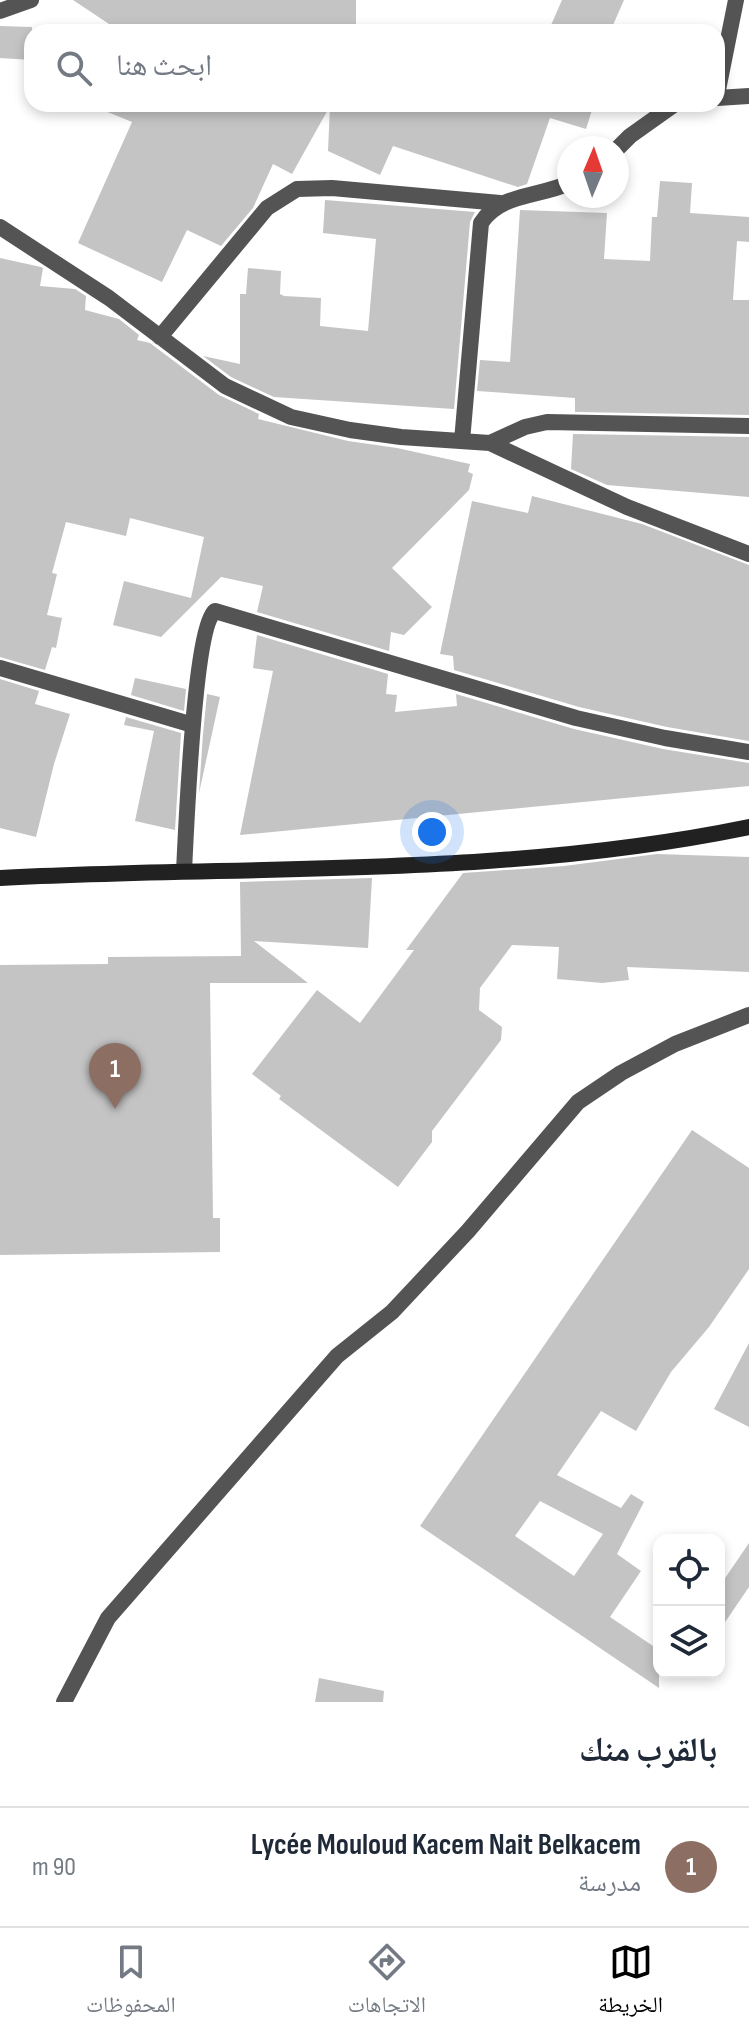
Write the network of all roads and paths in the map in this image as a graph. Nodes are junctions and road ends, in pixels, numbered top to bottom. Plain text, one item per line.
1 (31, 0) edge
2 (736, 0) edge
3 (0, 11) edge
4 (725, 56) edge
5 (725, 96) edge
6 (749, 96) edge
7 (664, 112) edge
8 (629, 137) edge
9 (557, 186) edge
10 (500, 203) junction
11 (5, 234) edge
12 (160, 337) junction
13 (749, 426) edge
14 (462, 441) junction
15 (490, 443) junction
16 (749, 554) edge
17 (0, 668) edge
18 (193, 725) junction
19 (749, 752) edge
20 (749, 827) edge
21 (184, 871) junction
22 (0, 878) edge
23 (749, 1015) edge
24 (64, 1702) edge

1 - 3 street
2 - 4 street
5 - 6 street
7 - 8 street
9 - 10 street
10 - 12 street
10 - 14 street
11 - 12 street
12 - 14 street
13 - 15 street
14 - 15 street
15 - 16 street
17 - 18 street
18 - 19 street
18 - 21 street
20 - 21 street
21 - 22 street
23 - 24 street

